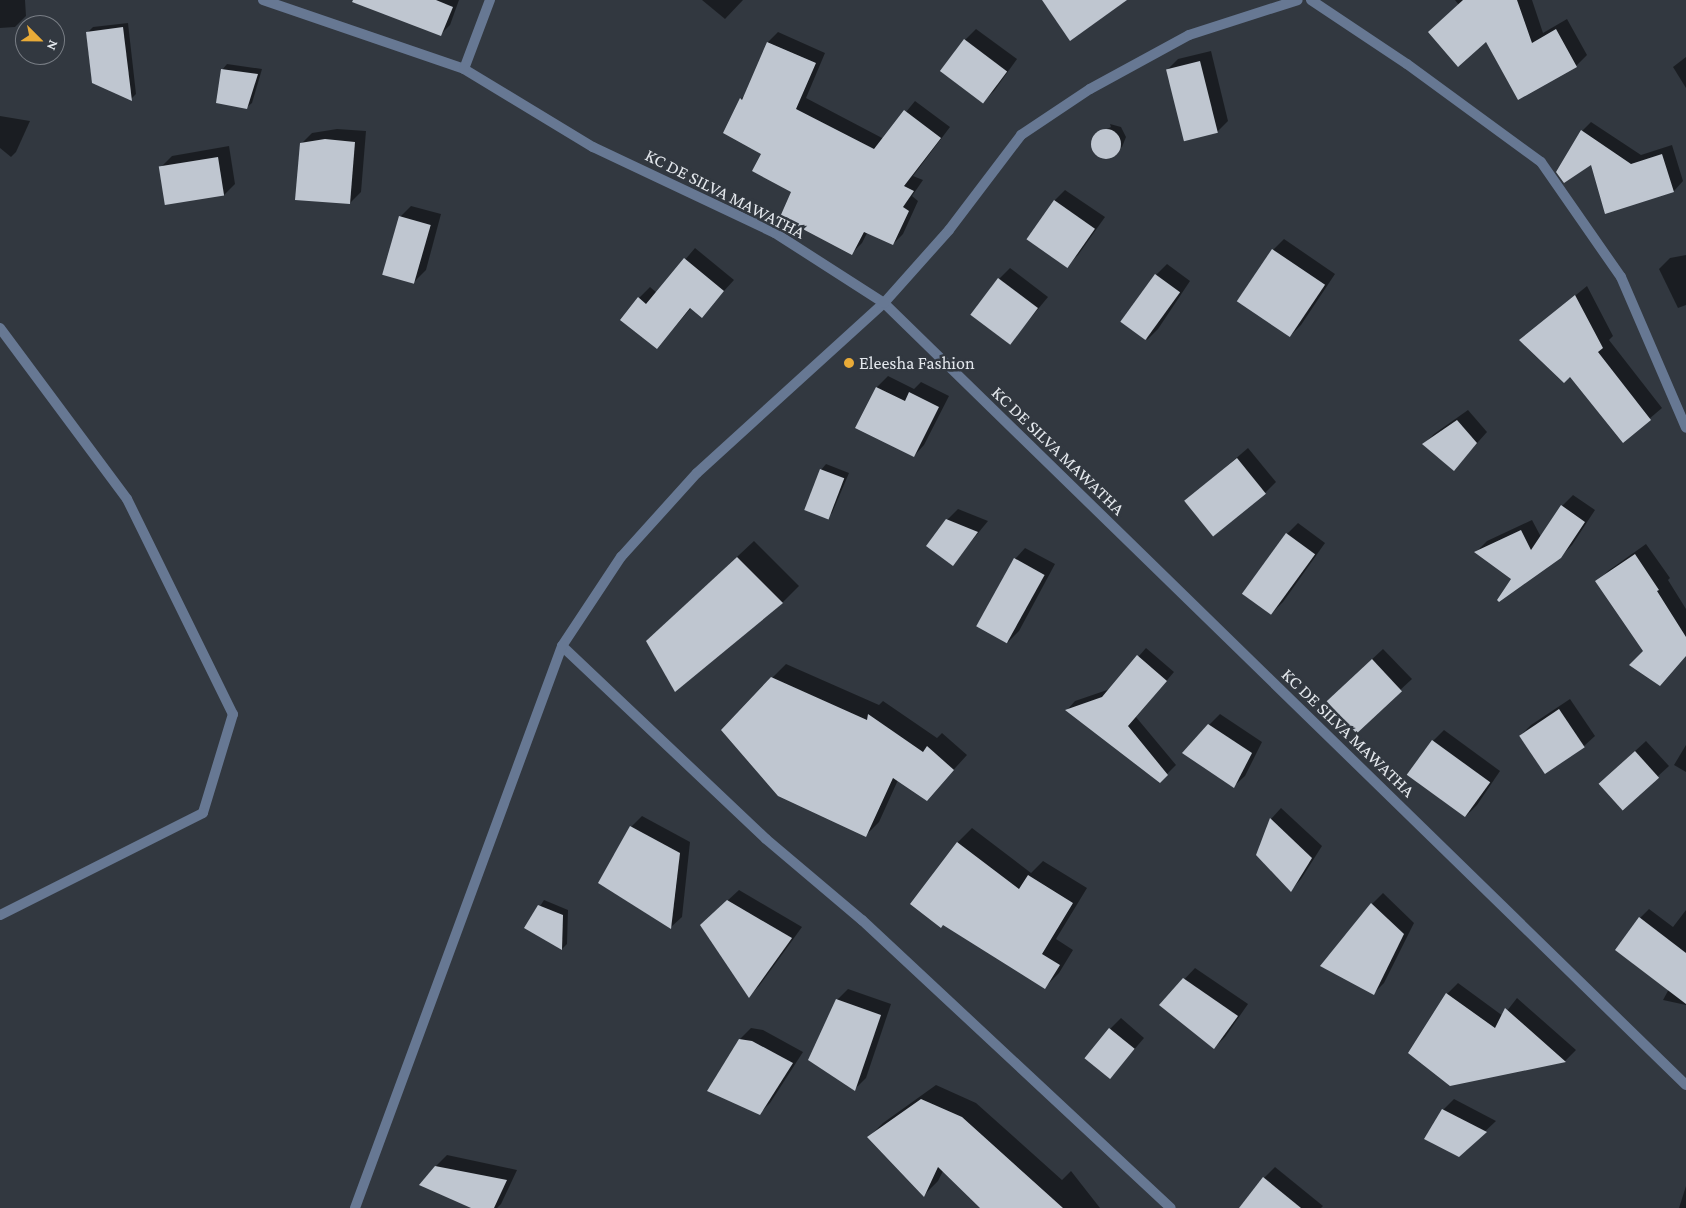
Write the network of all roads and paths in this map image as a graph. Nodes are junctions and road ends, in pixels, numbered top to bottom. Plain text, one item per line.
1 (263, 0) edge
2 (490, 0) edge
3 (1298, 0) edge
4 (1311, 0) edge
5 (464, 69) junction
6 (884, 304) junction
7 (0, 328) edge
8 (1686, 428) edge
9 (562, 646) junction
10 (0, 915) edge
11 (1686, 1086) edge
12 (354, 1208) edge
13 (1171, 1208) edge

1 - 5 street, KC DE SILVA MAWATHA
2 - 5 street
3 - 6 street
4 - 8 street
5 - 6 street, KC DE SILVA MAWATHA
6 - 9 street
6 - 11 street, KC DE SILVA MAWATHA
7 - 10 street
9 - 12 street
9 - 13 street

